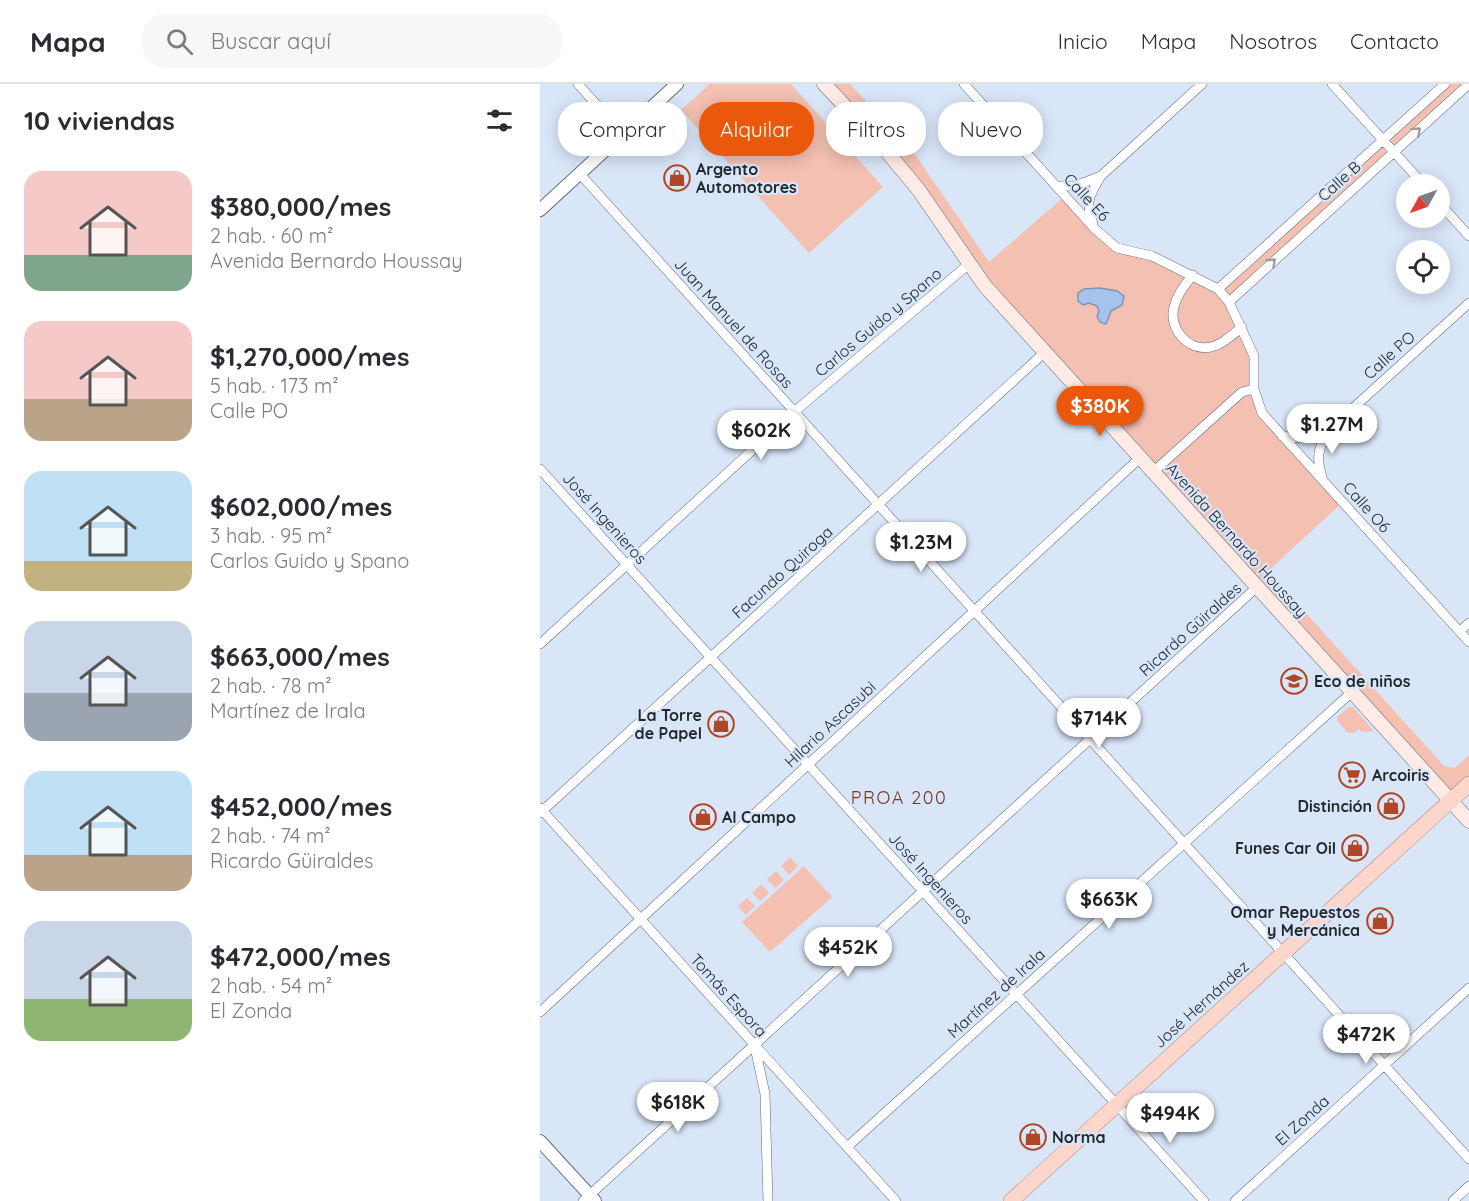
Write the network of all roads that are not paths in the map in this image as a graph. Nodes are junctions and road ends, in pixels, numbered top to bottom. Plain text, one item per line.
1 (578, 84) edge
2 (677, 84) edge
3 (824, 84) edge
4 (964, 84) edge
5 (1202, 84) edge
6 (1332, 84) edge
7 (1445, 84) edge
8 (1469, 84) edge
9 (594, 102) edge
10 (658, 102) edge
11 (1383, 140) junction
12 (1393, 152) junction
13 (599, 156) edge
14 (580, 174) junction
15 (1414, 174) edge
16 (1101, 176) junction
17 (1056, 186) junction
18 (540, 210) edge
19 (1450, 215) edge
20 (1095, 229) junction
21 (1469, 236) edge
22 (969, 264) junction
23 (1193, 275) junction
24 (1218, 289) junction
25 (1229, 302) junction
26 (1469, 303) edge
27 (1242, 327) junction
28 (1045, 352) junction
29 (1254, 390) junction
30 (795, 412) junction
31 (1330, 429) junction
32 (1282, 436) junction
33 (1140, 458) junction
34 (540, 469) edge
35 (1153, 472) junction
36 (1323, 480) junction
37 (878, 505) junction
38 (627, 565) junction
39 (1257, 587) junction
40 (974, 611) junction
41 (1469, 623) edge
42 (1460, 631) junction
43 (1469, 642) edge
44 (540, 644) edge
45 (711, 657) junction
46 (1352, 692) junction
47 (1090, 740) junction
48 (808, 764) junction
49 (1469, 784) edge
50 (1451, 801) junction
51 (541, 811) edge
52 (1469, 821) edge
53 (1184, 844) junction
54 (923, 891) junction
55 (640, 919) junction
56 (1283, 953) junction
57 (1469, 988) edge
58 (1017, 994) junction
59 (540, 1012) edge
60 (754, 1045) junction
61 (1384, 1065) junction
62 (1117, 1105) junction
63 (540, 1141) edge
64 (847, 1147) junction
65 (1469, 1160) edge
66 (1469, 1186) edge
67 (589, 1199) edge
68 (768, 1201) edge
69 (896, 1201) edge
70 (1011, 1201) edge
71 (1204, 1201) edge
72 (1235, 1201) edge
73 (1453, 1201) edge

1 - 9 street
2 - 10 street
3 - 22 main road, Avenida Bernardo Houssay
4 - 17 street, Calle E6
5 - 16 street
6 - 11 street
7 - 11 street, Calle B
12 -> 8 street, Calle B
11 - 12 street
11 - 24 street, Calle B
12 - 15 street
25 -> 12 street, Calle B
13 - 14 street
14 - 18 street
14 - 30 street, Juan Manuel de Rosas
16 - 17 street
16 - 20 street
17 - 20 street, Calle E6
19 - 21 street
20 - 23 street, Calle E6
22 - 28 main road, Avenida Bernardo Houssay
22 - 30 street, Carlos Guido y Spano
23 - 24 street, Calle E6
23 - 27 street
24 - 25 street, Calle O6
25 - 27 street, Calle O6
26 - 31 street, Calle PO
27 - 29 street, Calle O6
28 - 33 main road, Avenida Bernardo Houssay
28 - 37 street, Facundo Quiroga
29 - 32 street, Calle O6
29 - 35 street
30 - 37 street, Juan Manuel de Rosas
30 - 38 street, Carlos Guido y Spano
31 - 32 street, Calle PO
31 - 36 street, Calle PO
32 - 36 street, Calle O6
33 - 35 main road, Avenida Bernardo Houssay
33 - 40 street, Hilario Ascasubi
34 - 38 street, José Ingenieros
35 - 39 main road, Avenida Bernardo Houssay
36 - 42 street, Calle O6
37 - 40 street, Juan Manuel de Rosas
37 - 45 street, Facundo Quiroga
38 - 44 street, Carlos Guido y Spano
38 - 45 street, José Ingenieros
39 - 46 main road, Avenida Bernardo Houssay
39 - 47 street, Ricardo Güiraldes
40 - 47 street, Juan Manuel de Rosas
40 - 48 street, Hilario Ascasubi
41 - 42 street
42 - 43 street, Calle O6
45 - 48 street, José Ingenieros
45 - 51 street, Facundo Quiroga
46 - 50 main road, Avenida Bernardo Houssay
46 - 53 street, Martínez de Irala
47 - 53 street, Juan Manuel de Rosas
47 - 54 street, Ricardo Güiraldes
48 - 54 street, José Ingenieros
48 - 55 street, Hilario Ascasubi
49 - 50 main road, José Hernández
50 - 52 main road, Avenida Bernardo Houssay
50 - 56 main road, José Hernández
51 - 55 street, Tomás Espora
53 - 56 street, Juan Manuel de Rosas
53 - 58 street, Martínez de Irala
54 - 58 street, José Ingenieros
54 - 60 street, Ricardo Güiraldes
55 - 59 street, Hilario Ascasubi
55 - 60 street, Tomás Espora
56 - 61 street, Juan Manuel de Rosas
56 - 62 main road, José Hernández
57 - 61 street, El Zonda
58 - 62 street, José Ingenieros
58 - 64 street, Martínez de Irala
60 - 64 street, Tomás Espora
60 - 67 street, Ricardo Güiraldes
60 - 68 street
61 - 65 street, Juan Manuel de Rosas
61 - 72 street, El Zonda
62 - 70 main road, José Hernández
62 - 71 street, José Ingenieros
63 - 67 street
64 - 69 street, Tomás Espora
66 - 73 street

